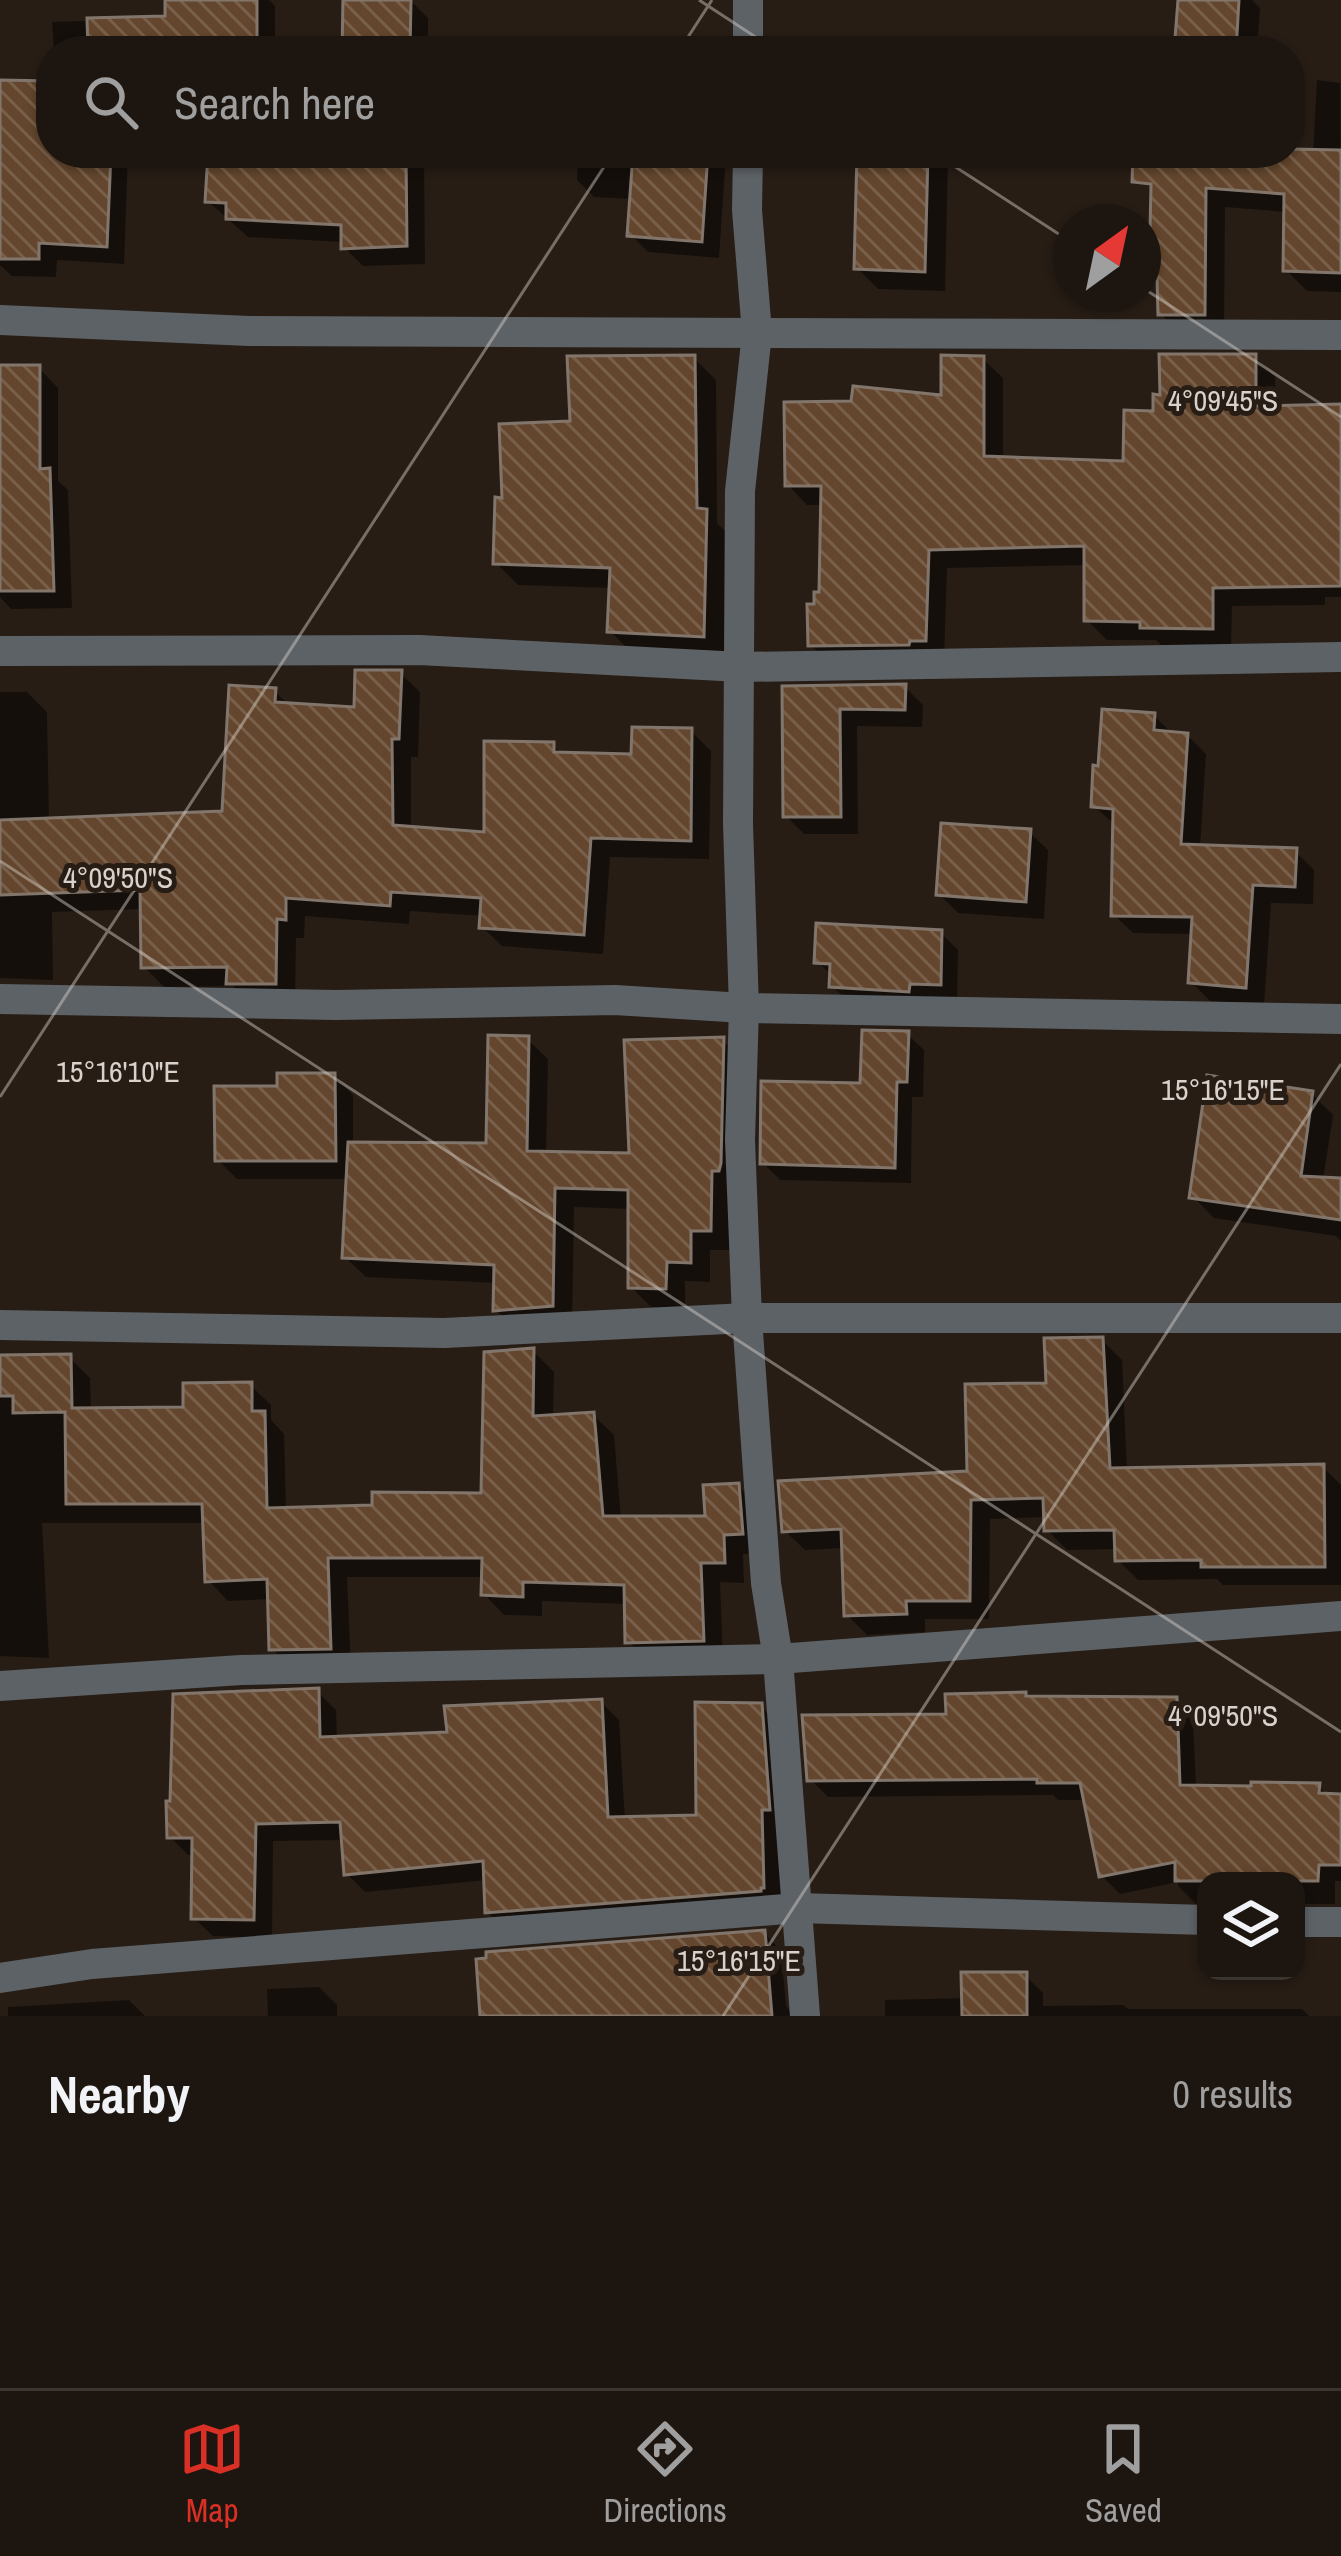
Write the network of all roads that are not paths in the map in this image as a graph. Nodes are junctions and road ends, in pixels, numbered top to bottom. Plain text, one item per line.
1 (748, 0) edge
2 (748, 36) edge
3 (748, 168) edge
4 (0, 320) edge
5 (757, 333) junction
6 (1341, 334) edge
7 (0, 651) edge
8 (1341, 657) edge
9 (741, 667) junction
10 (0, 999) edge
11 (744, 1008) junction
12 (1341, 1019) edge
13 (748, 1318) junction
14 (1341, 1318) edge
15 (0, 1324) edge
16 (1341, 1616) edge
17 (778, 1659) junction
18 (0, 1687) edge
19 (798, 1908) junction
20 (1197, 1920) edge
21 (1305, 1922) edge
22 (1341, 1922) edge
23 (0, 1978) edge
24 (805, 2016) edge

1 - 2 street
3 - 5 street
4 - 5 street
5 - 6 street
5 - 9 street
7 - 9 street
8 - 9 street
9 - 11 street
10 - 11 street
11 - 12 street
11 - 13 street
13 - 14 street
13 - 15 street
13 - 17 street
16 - 17 street
17 - 18 street
17 - 19 street
19 - 20 street
19 - 23 street
19 - 24 street
21 - 22 street

